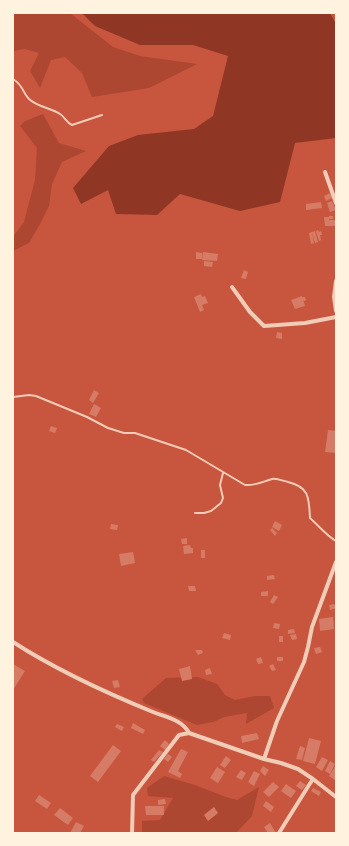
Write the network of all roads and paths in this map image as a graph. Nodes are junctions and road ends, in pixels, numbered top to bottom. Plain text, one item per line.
1 (13, 80) edge
2 (102, 115) dead end
3 (325, 172) dead end
4 (336, 203) edge
5 (336, 281) edge
6 (232, 287) dead end
7 (336, 311) edge
8 (336, 317) edge
9 (13, 397) edge
10 (223, 473) junction
11 (195, 513) dead end
12 (336, 541) edge
13 (336, 562) edge
14 (13, 642) edge
15 (189, 733) junction
16 (264, 760) junction
17 (313, 779) junction
18 (336, 797) edge
19 (132, 833) edge
20 (279, 833) edge

1 - 2 lane
3 - 4 street
5 - 7 street
6 - 8 street
9 - 10 lane
10 - 11 lane
10 - 12 lane
13 - 16 street
14 - 15 street
15 - 16 street
15 - 19 street
16 - 17 street
17 - 18 street
17 - 20 street

